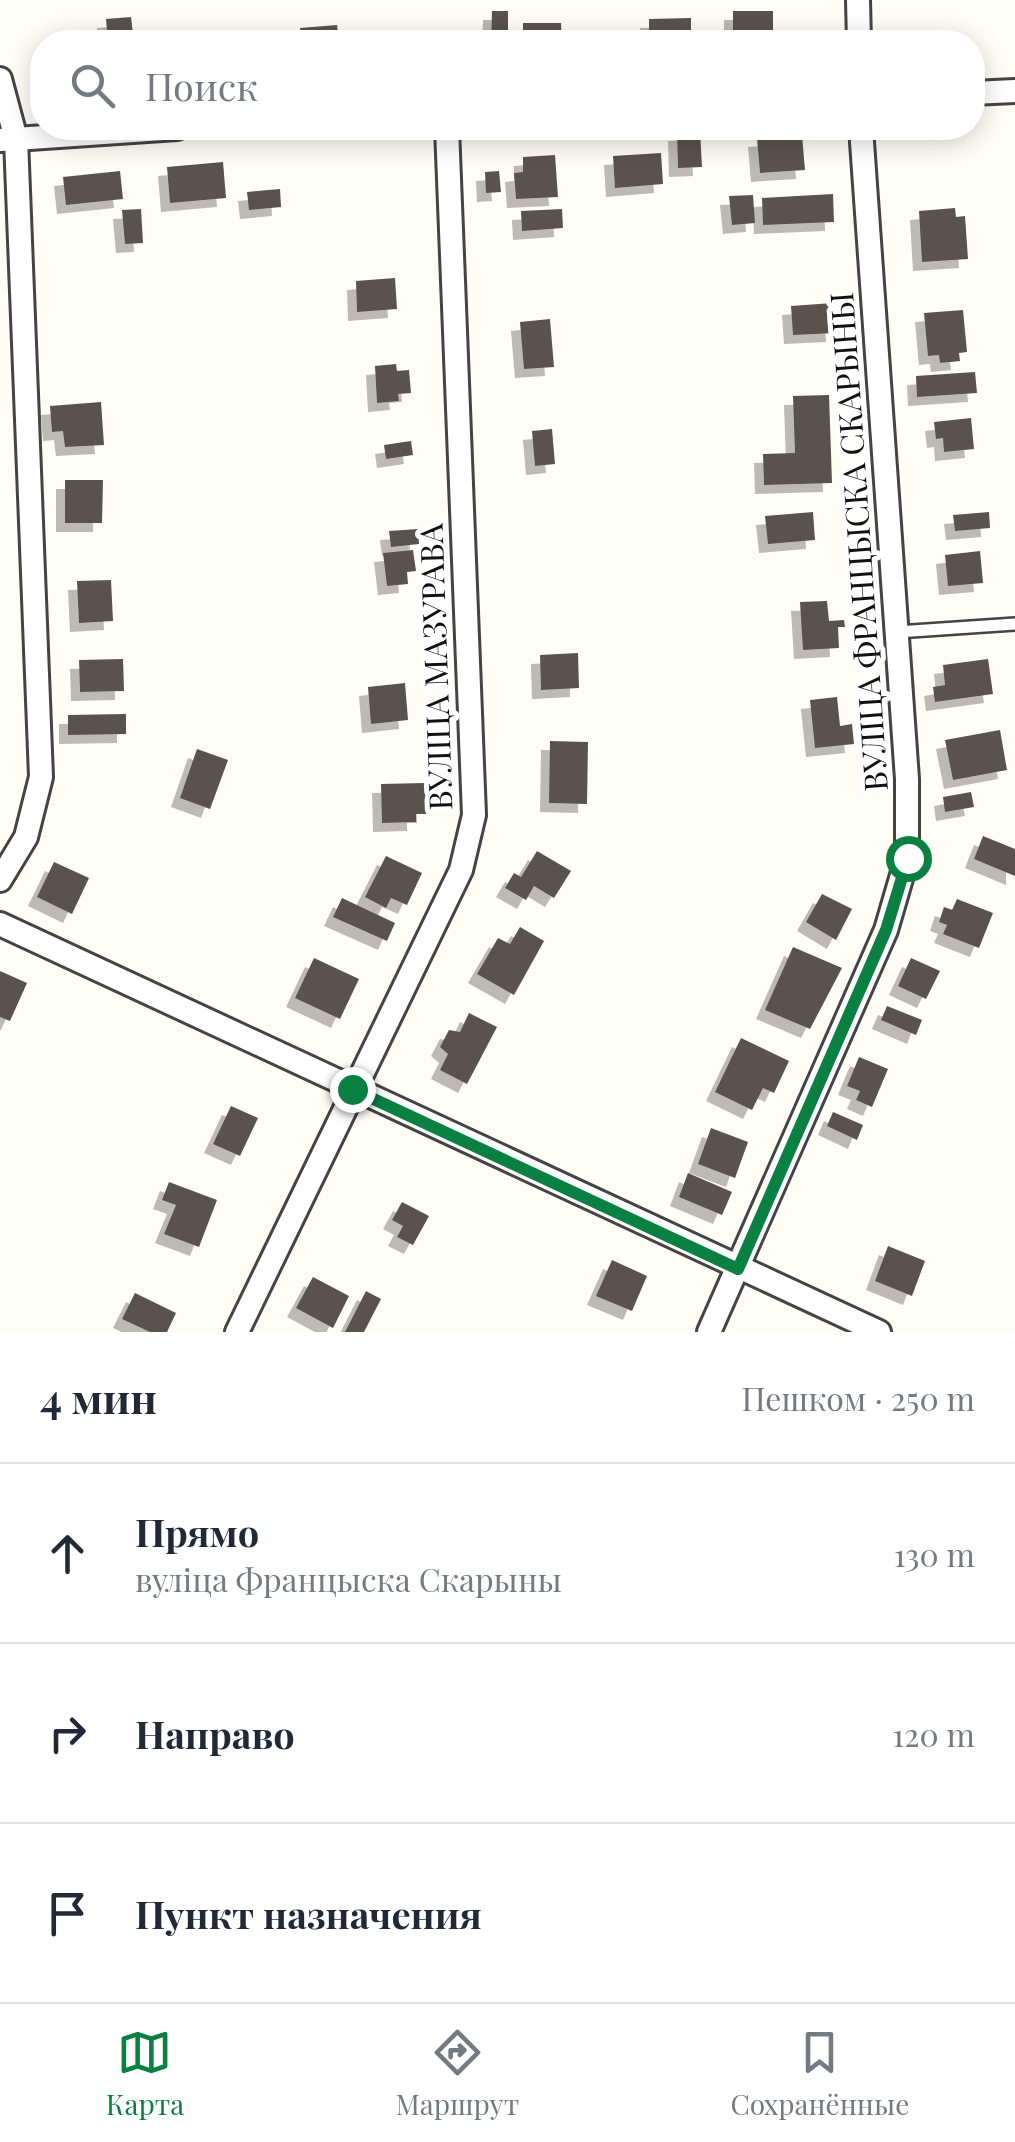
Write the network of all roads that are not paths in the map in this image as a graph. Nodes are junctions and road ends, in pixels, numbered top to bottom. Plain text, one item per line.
1 (858, 0) edge
2 (859, 30) edge
3 (0, 79) edge
4 (1015, 91) edge
5 (985, 92) edge
6 (8, 140) edge
7 (447, 140) edge
8 (862, 140) edge
9 (1015, 624) edge
10 (897, 632) junction
11 (0, 880) edge
12 (0, 924) edge
13 (352, 1089) junction
14 (738, 1269) junction
15 (237, 1332) edge
16 (709, 1332) edge
17 (879, 1332) edge

1 - 2 street
3 - 6 street
4 - 5 street
6 - 11 street
7 - 13 street, ВУЛІЦА МАЗУРАВА
8 - 10 street, ВУЛІЦА ФРАНЦЫСКА СКАРЫНЫ
9 - 10 lane
10 - 14 street, ВУЛІЦА ФРАНЦЫСКА СКАРЫНЫ
12 - 13 street
13 - 14 street
13 - 15 street, ВУЛІЦА МАЗУРАВА
14 - 16 street, ВУЛІЦА ФРАНЦЫСКА СКАРЫНЫ
14 - 17 street

